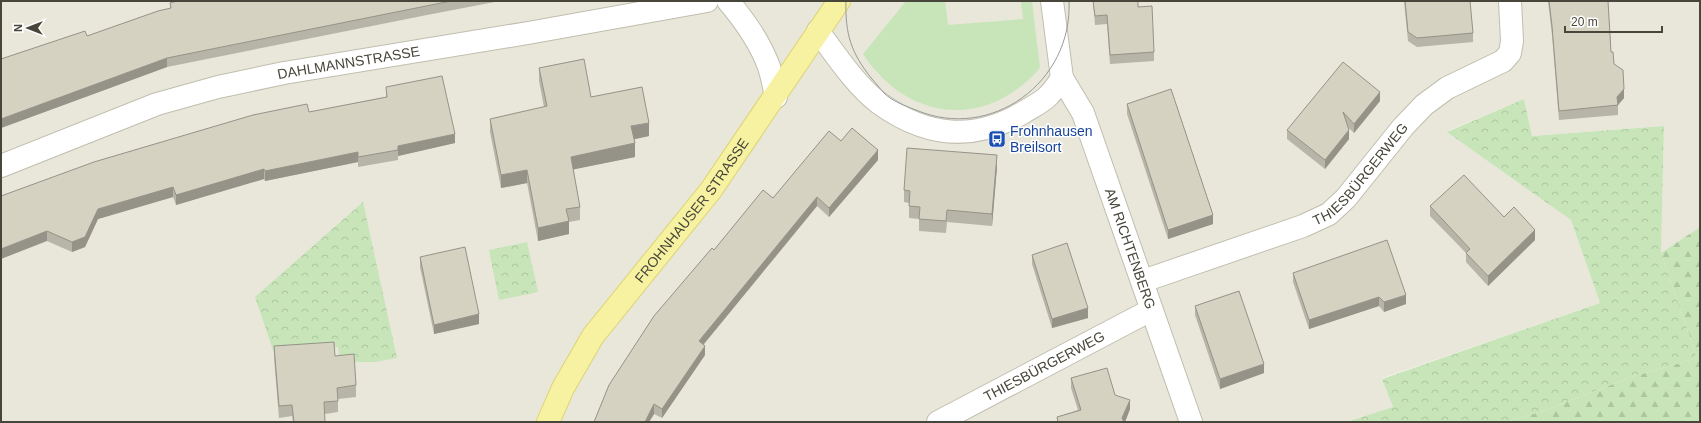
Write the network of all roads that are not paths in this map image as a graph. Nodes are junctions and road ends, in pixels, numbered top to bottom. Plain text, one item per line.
1 (707, 1) edge
2 (728, 1) edge
3 (839, 1) edge
4 (1052, 1) edge
5 (1510, 1) edge
6 (644, 7) edge
7 (818, 32) junction
8 (1062, 78) junction
9 (776, 97) junction
10 (1, 166) edge
11 (1143, 281) junction
12 (1151, 310) junction
13 (548, 422) edge
14 (938, 422) edge
15 (1191, 422) edge

1 - 6 street, DAHLMANNSTRASSE
2 - 9 street
3 - 7 main road, FROHNHAUSER STRASSE
4 - 8 street, AM RICHTENBERG
5 - 11 street, THIESBÜRGERWEG
6 - 10 street, DAHLMANNSTRASSE
7 - 8 street
7 - 9 main road, FROHNHAUSER STRASSE
8 - 11 street, AM RICHTENBERG
9 - 13 main road, FROHNHAUSER STRASSE
11 - 12 street, AM RICHTENBERG
12 - 14 street, THIESBÜRGERWEG
12 - 15 street, AM RICHTENBERG

